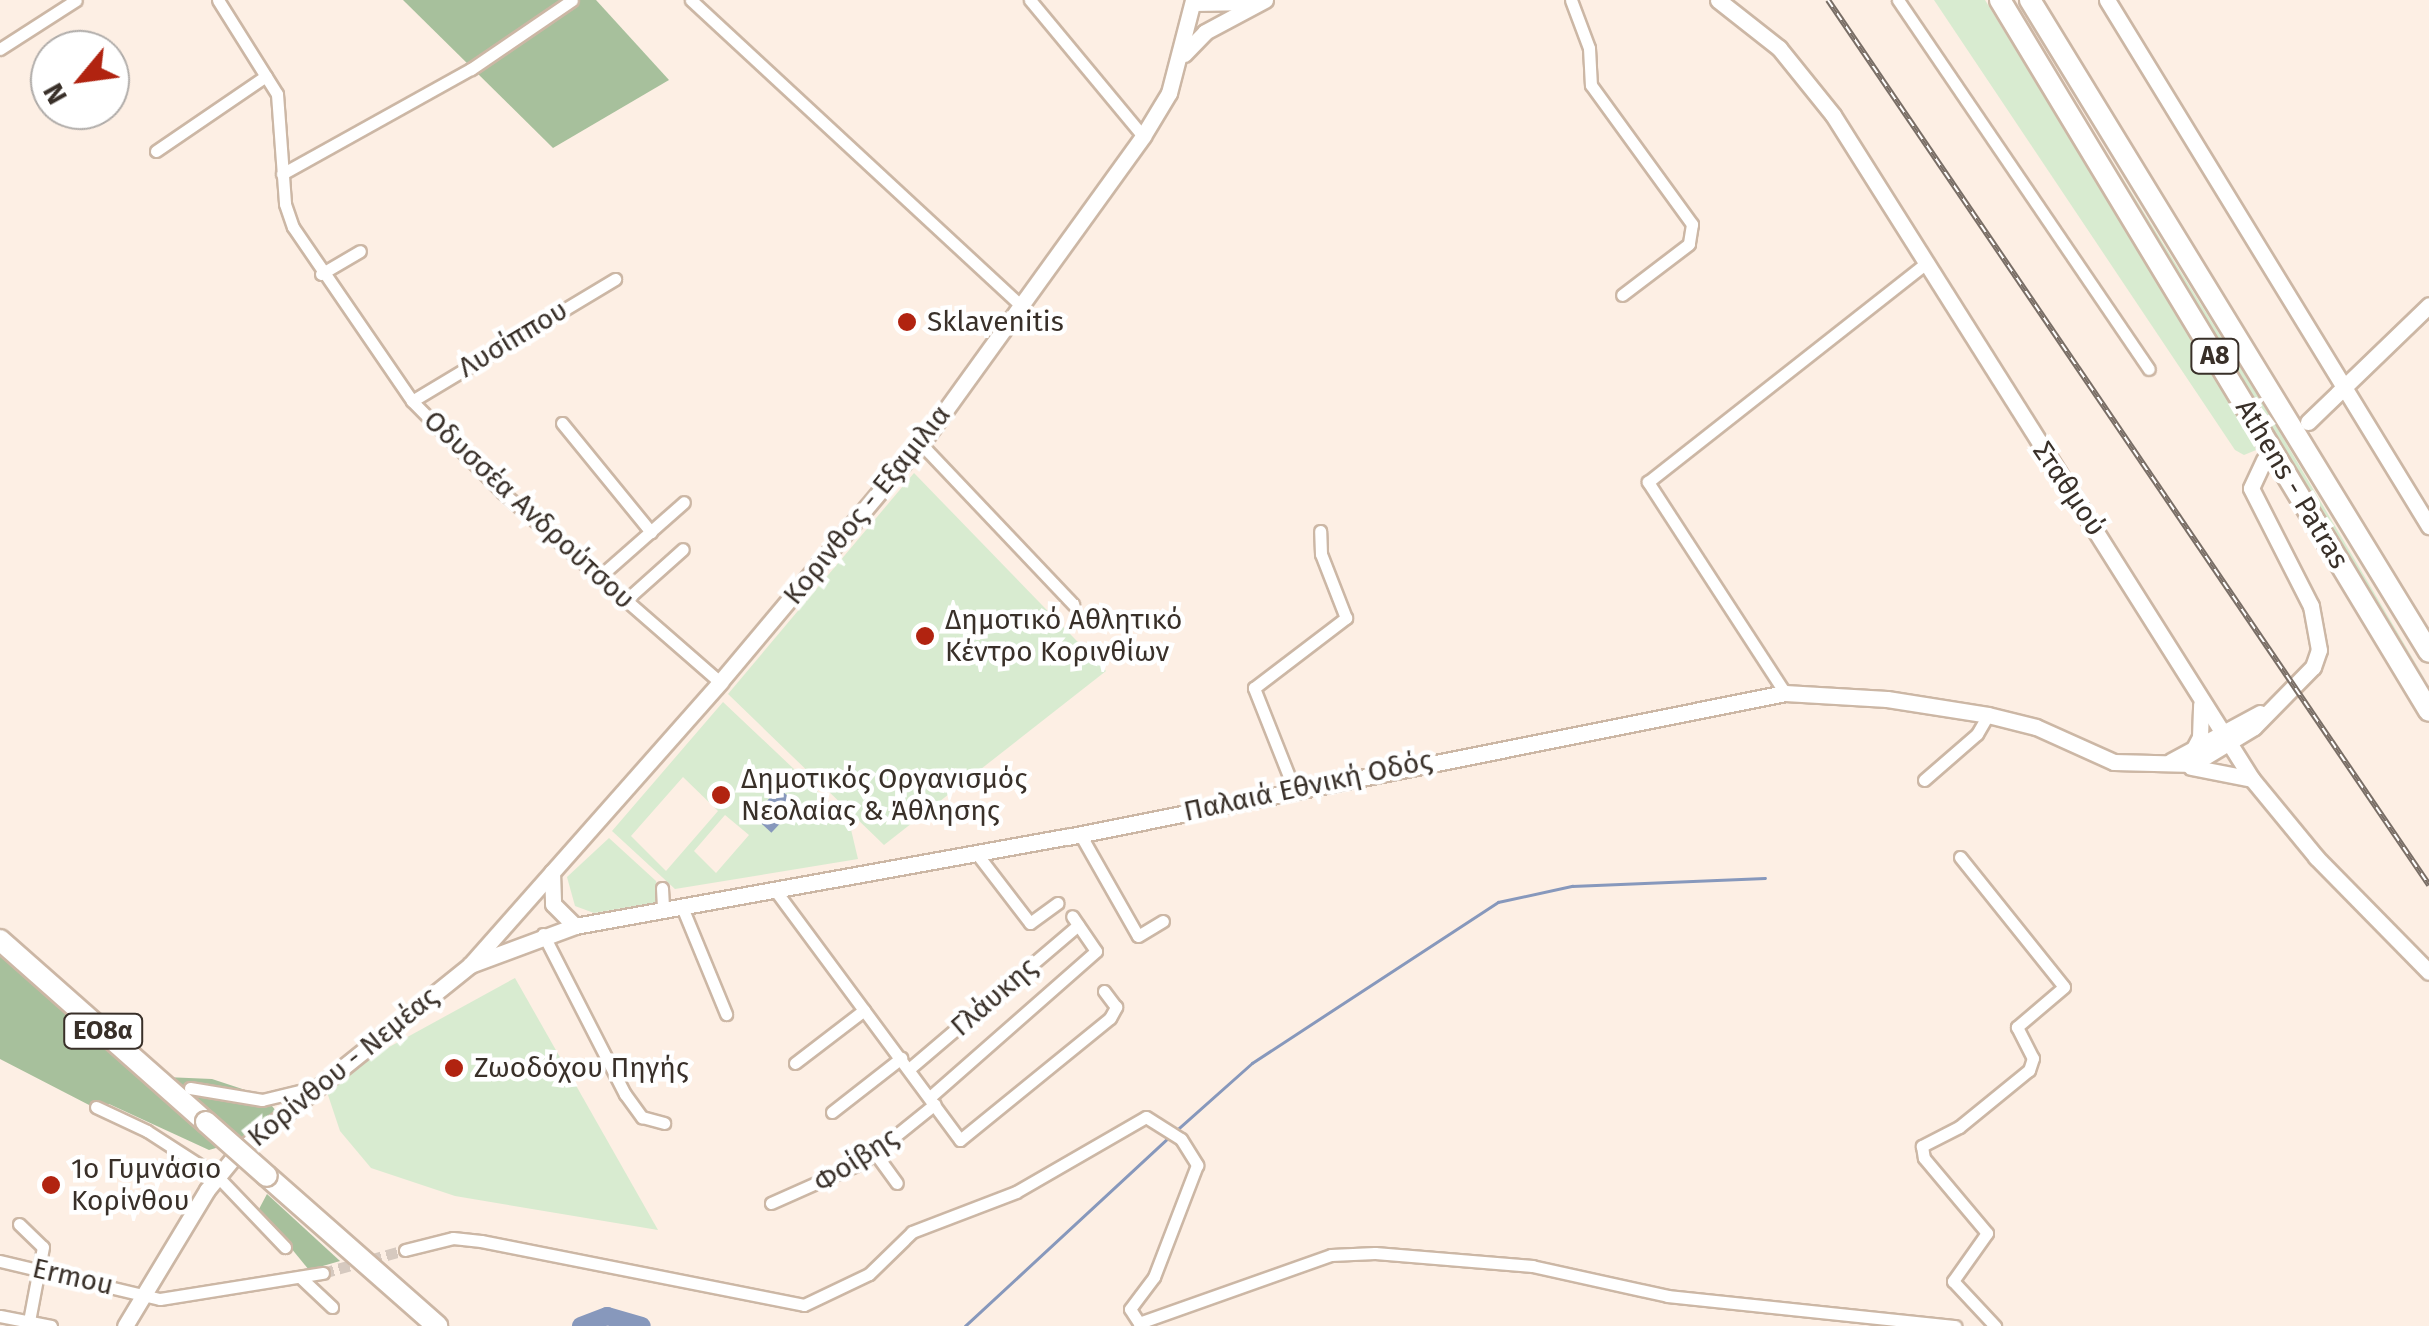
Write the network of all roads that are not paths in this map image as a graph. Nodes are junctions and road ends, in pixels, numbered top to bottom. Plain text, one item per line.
1 (76, 0) edge
2 (218, 0) edge
3 (572, 0) edge
4 (692, 0) edge
5 (1030, 0) edge
6 (1264, 0) edge
7 (1570, 0) edge
8 (1718, 0) edge
9 (1898, 0) edge
10 (2000, 0) edge
11 (2030, 0) edge
12 (2107, 0) edge
13 (1193, 1) edge
14 (1234, 2) edge
15 (0, 49) edge
16 (1181, 56) junction
17 (266, 76) junction
18 (1143, 136) junction
19 (156, 151) dead end
20 (282, 174) junction
21 (360, 251) dead end
22 (1926, 264) junction
23 (321, 274) junction
24 (615, 278) dead end
25 (1622, 295) dead end
26 (2429, 305) edge
27 (1022, 306) junction
28 (2149, 369) dead end
29 (2344, 388) junction
30 (412, 401) junction
31 (2308, 422) dead end
32 (562, 423) dead end
33 (920, 444) junction
34 (2264, 460) dead end
35 (684, 502) dead end
36 (2429, 526) edge
37 (1320, 531) dead end
38 (651, 532) junction
39 (684, 548) dead end
40 (599, 577) junction
41 (626, 600) junction
42 (1073, 604) dead end
43 (2429, 652) edge
44 (720, 682) junction
45 (1785, 693) junction
46 (2201, 700) junction
47 (2268, 709) junction
48 (2429, 711) edge
49 (1988, 715) junction
50 (2254, 728) junction
51 (2226, 741) junction
52 (2187, 760) junction
53 (2252, 779) junction
54 (1924, 780) dead end
55 (1294, 790) junction
56 (1080, 834) junction
57 (977, 854) junction
58 (1960, 856) dead end
59 (552, 872) junction
60 (662, 888) dead end
61 (775, 890) junction
62 (1058, 902) dead end
63 (682, 907) junction
64 (663, 910) junction
65 (1075, 921) joint
66 (1163, 921) dead end
67 (575, 926) junction
68 (543, 934) junction
69 (0, 940) edge
70 (470, 965) junction
71 (2429, 972) edge
72 (1104, 991) dead end
73 (864, 1010) junction
74 (726, 1014) dead end
75 (901, 1058) junction
76 (795, 1063) dead end
77 (909, 1069) junction
78 (316, 1087) junction
79 (190, 1088) dead end
80 (932, 1101) junction
81 (96, 1106) dead end
82 (832, 1112) dead end
83 (664, 1123) dead end
84 (875, 1153) junction
85 (218, 1178) junction
86 (898, 1183) dead end
87 (771, 1203) dead end
88 (19, 1224) dead end
89 (285, 1248) dead end
90 (405, 1250) tunnel mouth
91 (0, 1261) edge
92 (40, 1269) junction
93 (324, 1273) tunnel mouth
94 (300, 1277) junction
95 (145, 1294) junction
96 (332, 1308) dead end
97 (0, 1316) edge
98 (28, 1320) junction
99 (50, 1326) edge
100 (125, 1326) edge
101 (436, 1326) edge
102 (1955, 1326) edge
103 (1995, 1326) edge

1 - 15 street
2 - 17 street, Οδυσσέα Ανδρούτσου
3 - 20 street
4 - 27 street
5 - 18 street
6 - 14 street
6 - 16 street
7 - 25 street
8 - 22 street, Σταθμού
9 - 28 street
10 - 48 highway, Athens - Patras / Α8
11 - 43 highway, Athens - Patras / Α8
12 - 29 street
13 - 14 street
13 - 16 street, Κορινθος - Εξαμιλια
16 - 18 street, Κορινθος - Εξαμιλια
17 - 19 street
17 - 20 street, Οδυσσέα Ανδρούτσου
18 - 27 street, Κορινθος - Εξαμιλια
20 - 23 street, Οδυσσέα Ανδρούτσου
21 - 23 street
22 - 45 street
22 - 46 street, Σταθμού
23 - 30 street, Οδυσσέα Ανδρούτσου
24 - 30 street, Λυσίππου
26 - 29 street
27 - 33 street, Κορινθος - Εξαμιλια
29 - 31 street
29 - 36 street
30 - 40 street, Οδυσσέα Ανδρούτσου
32 - 38 street
33 - 42 street
33 - 44 street, Κορινθος - Εξαμιλια
34 - 47 street
35 - 38 street
37 - 55 street
38 - 40 street
39 - 41 street
40 - 41 street, Οδυσσέα Ανδρούτσου
41 - 44 street, Οδυσσέα Ανδρούτσου
44 - 59 street, Κορινθος - Εξαμιλια
45 - 49 street, Παλαιά Εθνική Οδός
45 - 55 street, Παλαιά Εθνική Οδός
46 - 51 street, Σταθμού
46 - 52 street
47 - 50 street
47 - 51 street
49 - 52 street, Παλαιά Εθνική Οδός
49 - 54 street
50 - 51 street
50 - 53 street
51 - 52 street, Παλαιά Εθνική Οδός
51 - 53 street, Σταθμού
52 - 53 street
53 - 71 street, Σταθμού
55 - 56 street, Παλαιά Εθνική Οδός
56 - 57 street, Παλαιά Εθνική Οδός
56 - 66 street
57 - 61 street, Παλαιά Εθνική Οδός
57 - 62 street
58 - 103 street
59 - 67 street
59 - 70 street, Κορινθος - Εξαμιλια
60 - 64 street
61 - 63 street, Παλαιά Εθνική Οδός
61 - 73 street
63 - 64 street, Παλαιά Εθνική Οδός
63 - 74 street
64 - 67 street, Παλαιά Εθνική Οδός
65 - 77 street, Γλάυκης
65 - 80 street, Φοίβης
67 - 68 street, Παλαιά Εθνική Οδός
68 - 70 street, Παλαιά Εθνική Οδός
68 - 83 street
69 - 101 highway, ΕΟ8α, bridge
70 - 78 street, Κορίνθου - Νεμέας
72 - 80 street
73 - 75 street
73 - 76 street
75 - 77 street
75 - 82 street
77 - 80 street
78 - 79 street
78 - 85 street, Κορίνθου - Νεμέας
80 - 84 street, Φοίβης
81 - 85 street
84 - 86 street
84 - 87 street, Φοίβης
85 - 89 street
85 - 95 street, Κορίνθου - Νεμέας
88 - 92 street
90 - 102 street
91 - 92 street, Ermou
92 - 95 street, Ermou
92 - 98 street
93 - 94 street, Ermou
94 - 95 street, Ermou
94 - 96 street
95 - 100 street, Κορίνθου - Νεμέας
97 - 98 street
98 - 99 street

